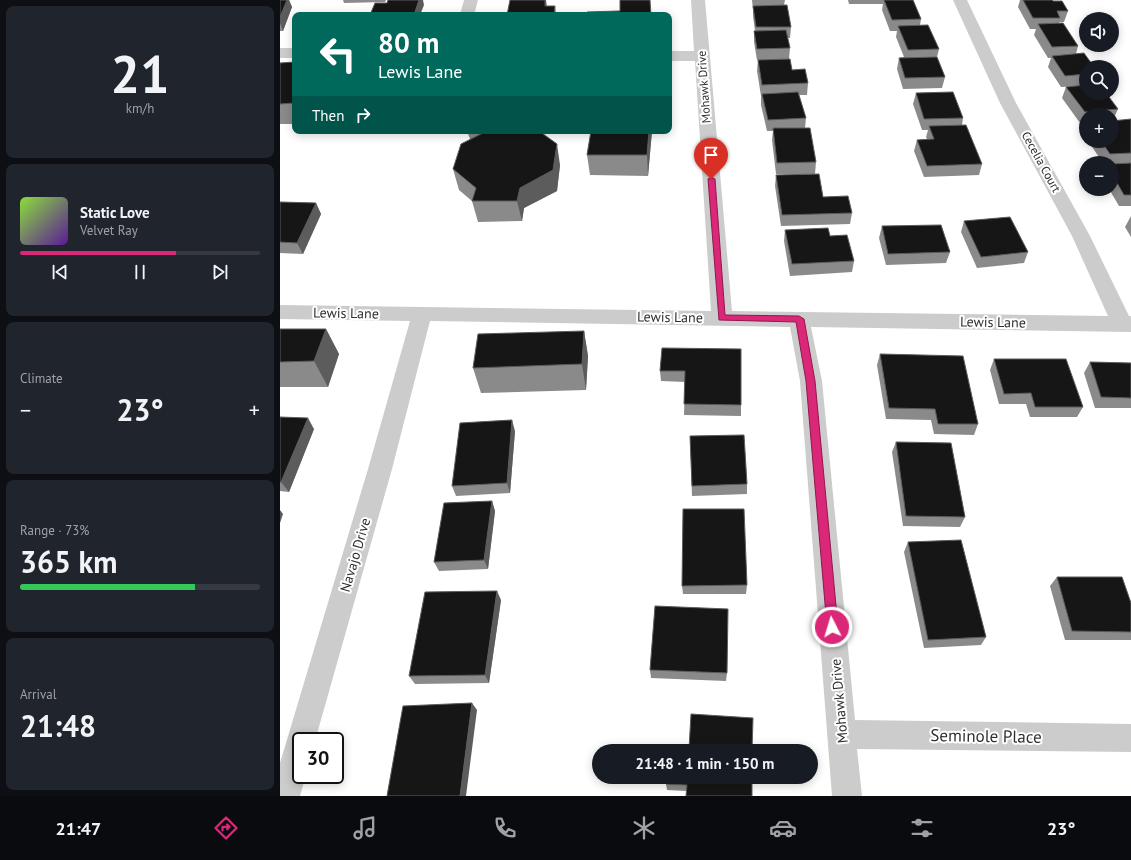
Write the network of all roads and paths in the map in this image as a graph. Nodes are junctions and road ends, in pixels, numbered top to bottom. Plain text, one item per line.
1 (471, 0) edge
2 (698, 0) edge
3 (960, 0) edge
4 (468, 12) edge
5 (280, 53) edge
6 (292, 53) edge
7 (672, 56) edge
8 (702, 56) junction
9 (280, 312) edge
10 (422, 314) junction
11 (722, 318) junction
12 (799, 319) junction
13 (1127, 324) edge
14 (842, 734) junction
15 (1131, 738) edge
16 (285, 796) edge
17 (847, 796) edge

1 - 4 street
2 - 8 street, Mohawk Drive
3 - 13 street, Cecelia Court
5 - 6 street
7 - 8 street
8 - 11 street, Mohawk Drive
9 - 10 street, Lewis Lane
10 - 11 street, Lewis Lane
10 - 16 street, Navajo Drive
11 - 12 street, Lewis Lane
12 - 13 street, Lewis Lane
12 - 14 street, Mohawk Drive
14 - 15 street, Seminole Place
14 - 17 street, Mohawk Drive

